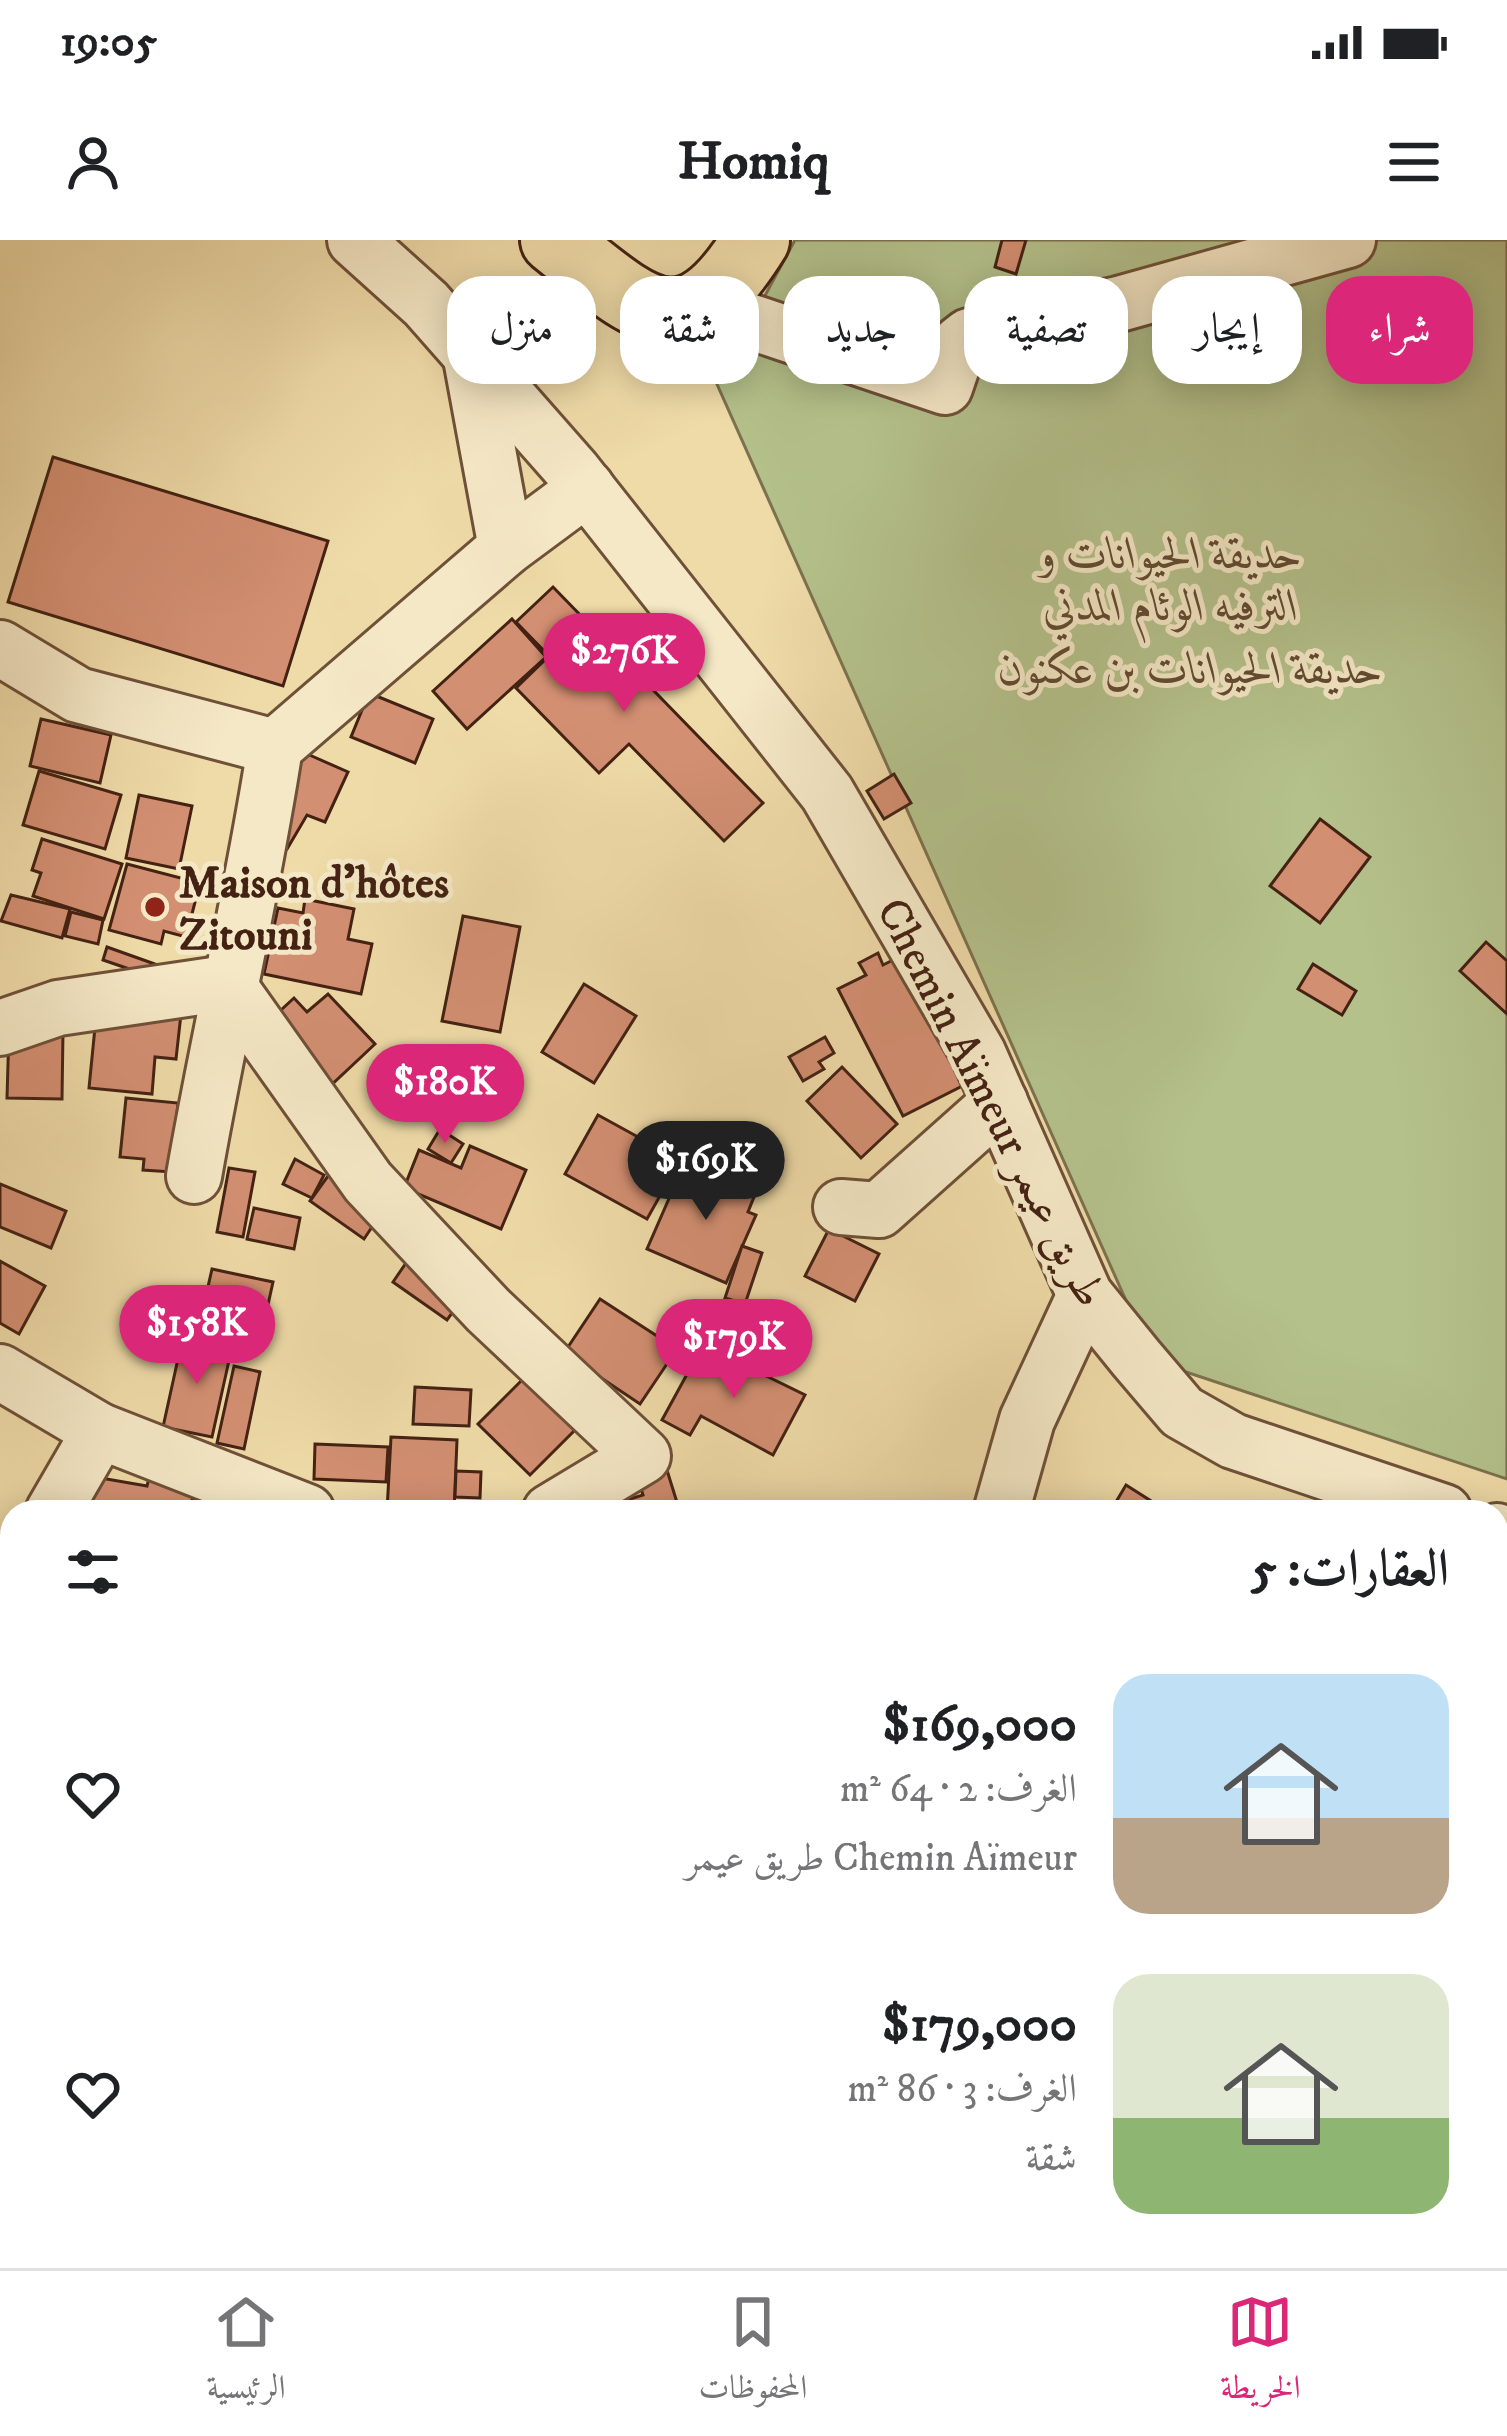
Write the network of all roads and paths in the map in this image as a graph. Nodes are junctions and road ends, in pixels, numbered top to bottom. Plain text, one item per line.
1 (356, 240) edge
2 (554, 240) edge
3 (756, 240) edge
4 (1348, 240) edge
5 (1279, 252) edge
6 (734, 276) edge
7 (620, 292) edge
8 (759, 324) edge
9 (447, 329) edge
10 (476, 384) edge
11 (494, 384) edge
12 (586, 488) junction
13 (506, 548) junction
14 (0, 648) edge
15 (275, 747) junction
16 (227, 983) junction
17 (0, 1028) edge
18 (1000, 1102) junction
19 (194, 1176) dead end
20 (841, 1207) dead end
21 (1085, 1295) junction
22 (0, 1372) edge
23 (100, 1431) junction
24 (60, 1500) edge
25 (276, 1500) edge
26 (570, 1500) edge
27 (1004, 1500) edge
28 (1408, 1500) edge

1 - 9 street, Chemin Aïmeur طريق عيمر
2 - 7 main road
3 - 6 main road
4 - 5 street
5 - 8 street
10 - 13 street
11 - 12 street, Chemin Aïmeur طريق عيمر
12 - 13 street
12 - 18 street, Chemin Aïmeur طريق عيمر
13 - 15 street
14 - 15 street
15 - 16 street
16 - 17 street
16 - 19 street
16 - 26 street
18 - 20 street
18 - 21 street, Chemin Aïmeur طريق عيمر
21 - 27 street
21 - 28 street, Chemin Aïmeur طريق عيمر
22 - 23 street
23 - 24 street
23 - 25 street

